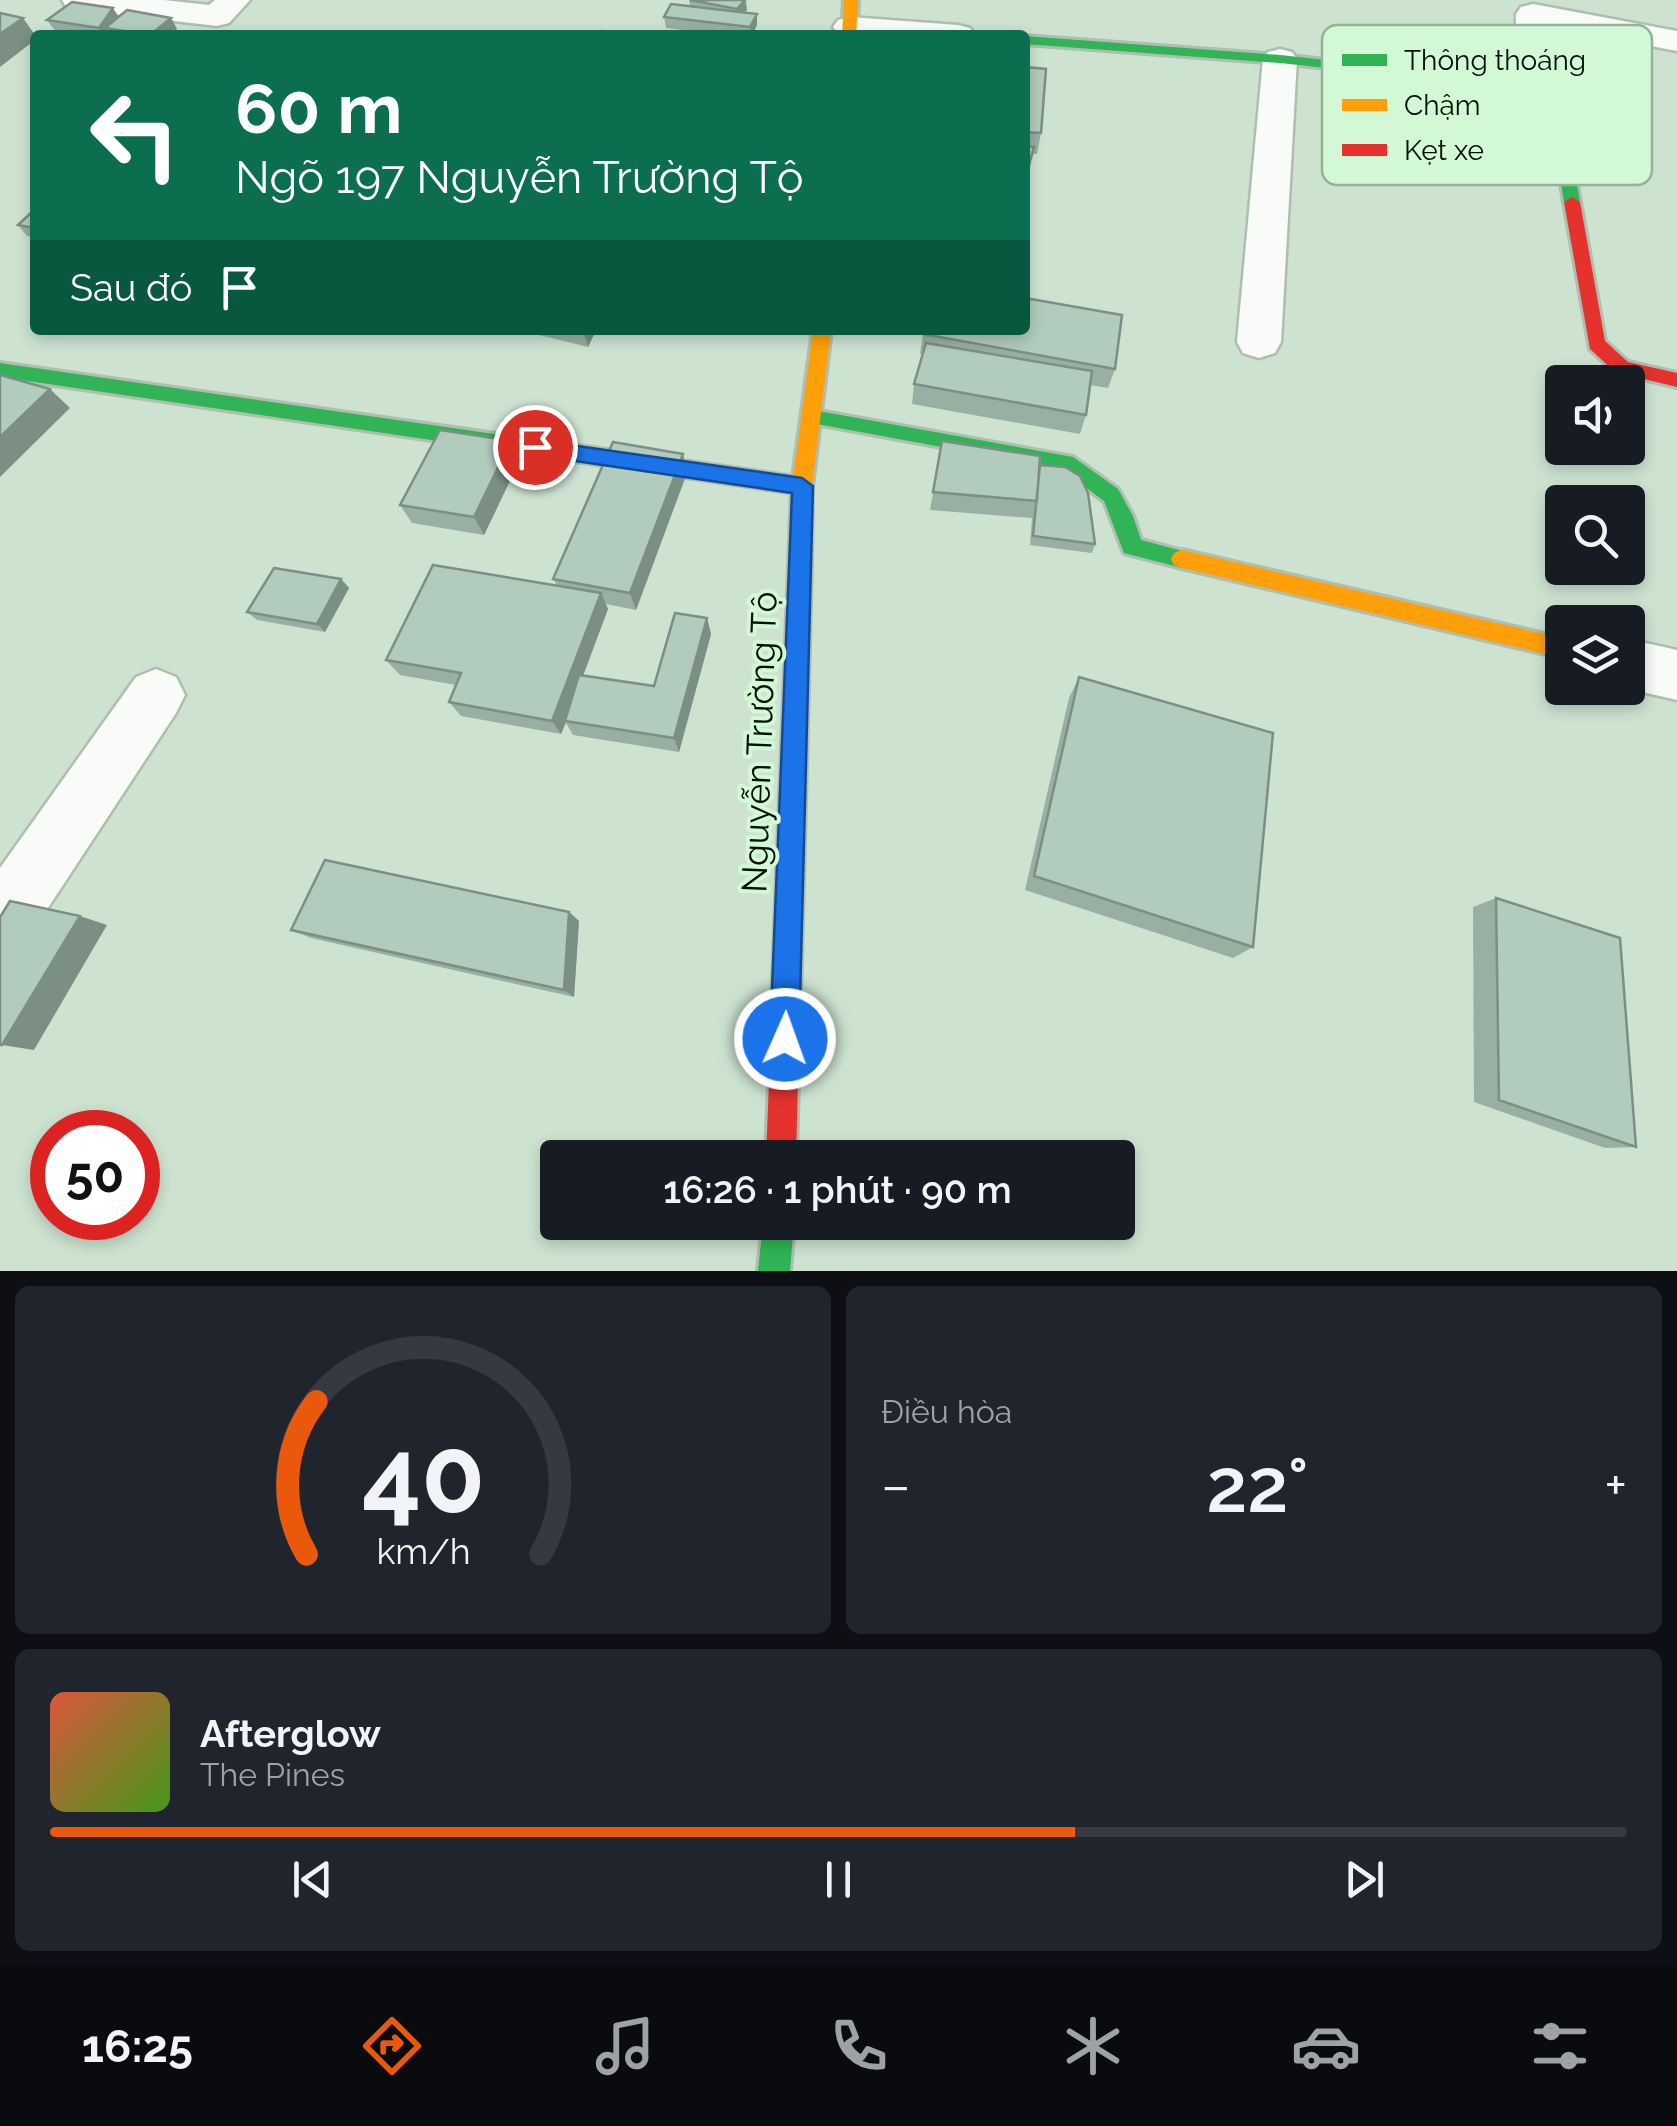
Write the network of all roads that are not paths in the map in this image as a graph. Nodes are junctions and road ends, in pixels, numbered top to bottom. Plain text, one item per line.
1 (78, 0) edge
2 (234, 0) edge
3 (850, 21) edge
4 (1533, 25) edge
5 (1592, 25) edge
6 (919, 30) edge
7 (1652, 36) edge
8 (1030, 40) edge
9 (1677, 41) edge
10 (1280, 59) junction
11 (1322, 64) edge
12 (1569, 185) edge
13 (821, 335) edge
14 (1259, 342) dead end
15 (0, 370) edge
16 (1677, 380) edge
17 (813, 417) junction
18 (802, 486) junction
19 (1545, 644) edge
20 (1645, 668) edge
21 (1677, 675) edge
22 (156, 694) dead end
23 (0, 923) edge
24 (782, 1140) edge
25 (777, 1240) edge
26 (774, 1271) edge

1 - 2 street
3 - 6 street
4 - 5 street
7 - 9 street
8 - 10 street
10 - 11 street
10 - 14 street
12 - 16 street
13 - 17 street, Nguyễn Trường Tộ
15 - 18 street
17 - 18 street, Nguyễn Trường Tộ
17 - 19 street
18 - 24 street, Nguyễn Trường Tộ
20 - 21 street
22 - 23 street
25 - 26 street

